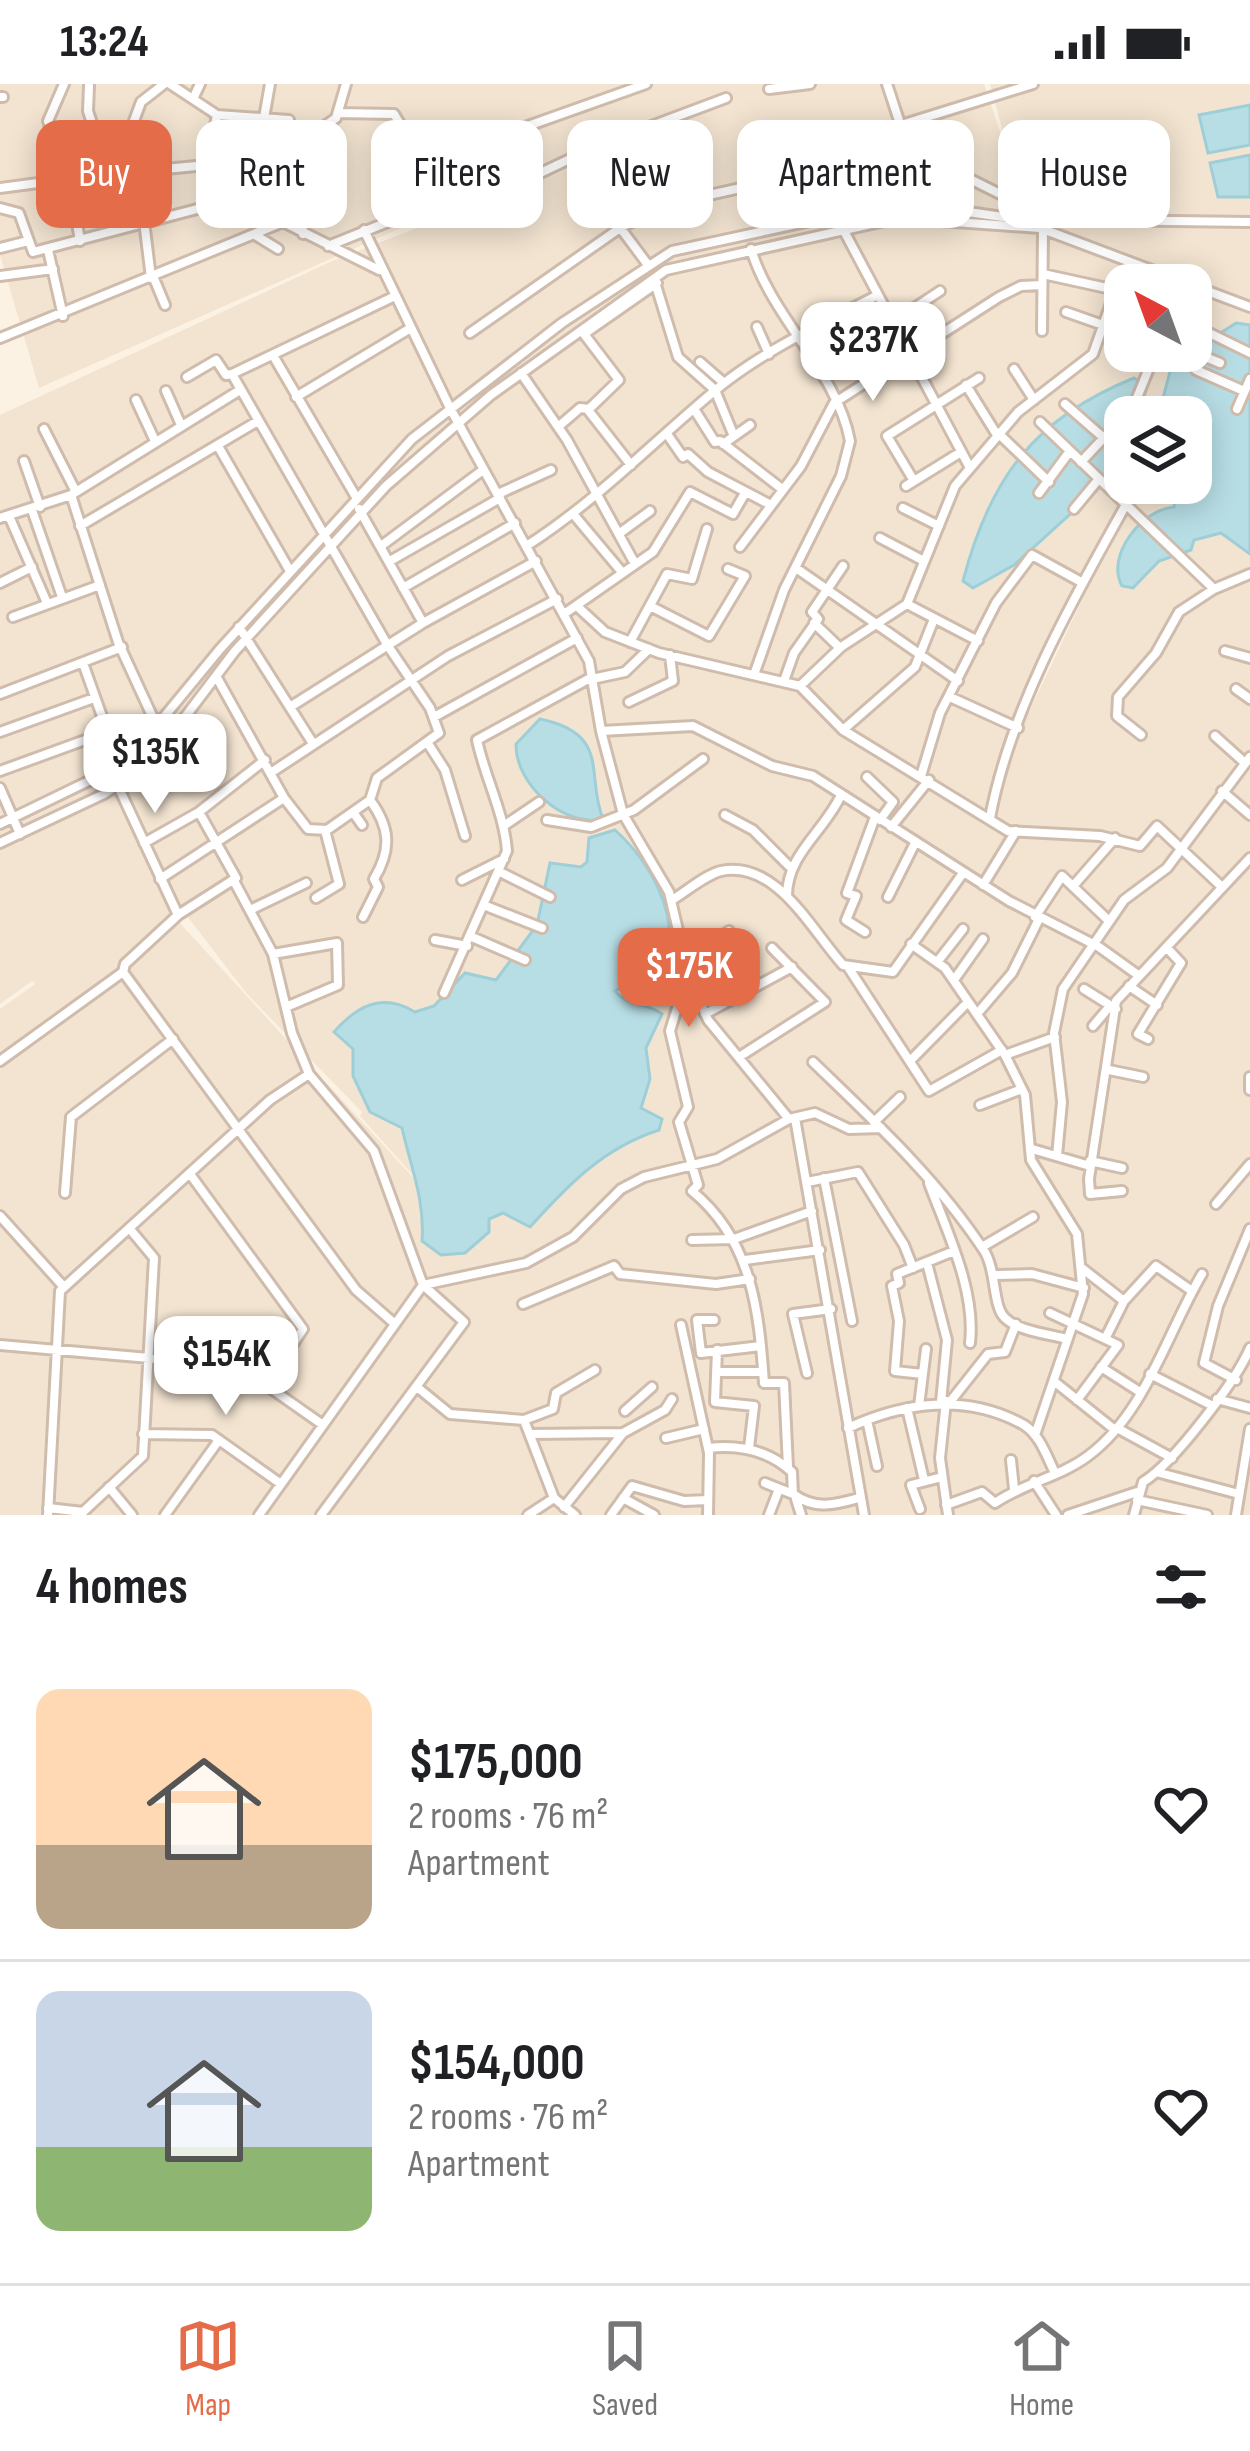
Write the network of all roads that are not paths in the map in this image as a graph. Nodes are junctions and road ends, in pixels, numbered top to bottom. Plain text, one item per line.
1 (64, 84) edge
2 (164, 84) edge
3 (200, 84) edge
4 (270, 84) edge
5 (346, 84) edge
6 (646, 84) edge
7 (810, 84) edge
8 (887, 84) edge
9 (1033, 84) edge
10 (89, 86) edge
11 (769, 89) dead end
12 (726, 98) dead end
13 (193, 99) junction
14 (338, 112) junction
15 (217, 115) junction
16 (264, 118) junction
17 (48, 120) edge
18 (91, 120) edge
19 (134, 120) edge
20 (216, 120) edge
21 (289, 120) dead end
22 (329, 120) edge
23 (667, 120) edge
24 (899, 120) edge
25 (917, 120) edge
26 (567, 160) edge
27 (36, 184) edge
28 (0, 188) edge
29 (0, 208) edge
30 (1250, 221) edge
31 (1170, 223) edge
32 (998, 224) edge
33 (77, 228) edge
34 (128, 228) edge
35 (144, 228) edge
36 (269, 228) edge
37 (293, 228) edge
38 (302, 228) edge
39 (620, 228) joint
40 (770, 228) edge
41 (1041, 228) edge
42 (1046, 228) edge
43 (841, 229) junction
44 (364, 230) junction
45 (254, 234) junction
46 (302, 234) junction
47 (28, 241) junction
48 (80, 241) junction
49 (327, 247) junction
50 (0, 248) edge
51 (278, 249) dead end
52 (751, 249) junction
53 (48, 250) junction
54 (1137, 264) edge
55 (647, 265) junction
56 (53, 269) junction
57 (379, 270) junction
58 (0, 276) edge
59 (152, 277) junction
60 (1042, 280) junction
61 (655, 281) junction
62 (1104, 289) edge
63 (940, 291) dead end
64 (1212, 293) edge
65 (878, 296) junction
66 (393, 297) junction
67 (165, 305) dead end
68 (1250, 307) edge
69 (1066, 312) dead end
70 (63, 316) junction
71 (892, 323) junction
72 (1103, 326) joint
73 (757, 327) dead end
74 (409, 329) junction
75 (1042, 331) dead end
76 (470, 333) dead end
77 (1212, 334) edge
78 (798, 336) junction
79 (0, 338) edge
80 (1250, 352) edge
81 (769, 354) junction
82 (909, 354) junction
83 (842, 355) dead end
84 (274, 357) junction
85 (1212, 360) edge
86 (700, 362) dead end
87 (1220, 363) dead end
88 (1014, 369) dead end
89 (1201, 372) edge
90 (521, 373) junction
91 (232, 374) junction
92 (187, 377) dead end
93 (979, 378) dead end
94 (1250, 379) edge
95 (724, 383) junction
96 (966, 385) junction
97 (240, 390) junction
98 (715, 390) junction
99 (1244, 391) junction
100 (166, 392) dead end
101 (296, 398) junction
102 (136, 400) dead end
103 (1034, 400) junction
104 (834, 403) junction
105 (935, 403) junction
106 (1065, 404) dead end
107 (450, 408) junction
108 (694, 409) junction
109 (1237, 409) dead end
110 (588, 410) junction
111 (258, 421) junction
112 (457, 421) junction
113 (1040, 422) dead end
114 (181, 425) junction
115 (750, 425) dead end
116 (558, 428) junction
117 (44, 429) dead end
118 (667, 434) junction
119 (733, 434) junction
120 (998, 434) junction
121 (1104, 437) edge
122 (155, 441) junction
123 (1104, 441) edge
124 (723, 443) junction
125 (218, 446) junction
126 (961, 452) junction
127 (1070, 452) junction
128 (23, 460) dead end
129 (1081, 462) junction
130 (632, 465) junction
131 (969, 466) junction
132 (483, 470) junction
133 (550, 470) dead end
134 (1098, 480) junction
135 (1049, 482) junction
136 (782, 489) junction
137 (745, 493) junction
138 (1039, 493) dead end
139 (74, 494) junction
140 (597, 495) junction
141 (499, 496) junction
142 (355, 498) junction
143 (769, 504) junction
144 (36, 508) junction
145 (903, 508) dead end
146 (1124, 508) junction
147 (1075, 509) dead end
148 (650, 511) dead end
149 (361, 513) junction
150 (574, 514) junction
151 (4, 517) edge
152 (514, 523) junction
153 (80, 526) junction
154 (939, 526) junction
155 (706, 529) dead end
156 (323, 532) junction
157 (620, 533) junction
158 (880, 538) dead end
159 (528, 544) junction
160 (331, 546) junction
161 (381, 546) junction
162 (740, 547) dead end
163 (390, 561) junction
164 (536, 561) junction
165 (634, 562) junction
166 (924, 562) junction
167 (843, 566) dead end
168 (32, 567) junction
169 (728, 568) dead end
170 (796, 568) junction
171 (290, 571) junction
172 (621, 571) junction
173 (1250, 574) edge
174 (0, 583) edge
175 (1083, 584) junction
176 (100, 585) junction
177 (403, 588) junction
178 (1214, 589) junction
179 (827, 590) junction
180 (62, 596) junction
181 (556, 599) junction
182 (262, 602) junction
183 (46, 603) junction
184 (907, 604) junction
185 (652, 607) junction
186 (580, 608) junction
187 (271, 613) junction
188 (564, 614) junction
189 (14, 617) dead end
190 (934, 619) junction
191 (423, 623) junction
192 (814, 623) junction
193 (875, 624) junction
194 (239, 627) junction
195 (577, 638) junction
196 (246, 639) junction
197 (978, 641) junction
198 (630, 642) junction
199 (388, 646) junction
200 (122, 647) junction
201 (840, 648) junction
202 (649, 649) junction
203 (1225, 650) dead end
204 (670, 655) junction
205 (1250, 658) edge
206 (921, 659) junction
207 (82, 663) junction
208 (755, 672) junction
209 (216, 676) junction
210 (592, 678) junction
211 (410, 681) junction
212 (784, 681) junction
213 (958, 681) junction
214 (800, 686) junction
215 (1236, 689) dead end
216 (0, 694) edge
217 (950, 697) junction
218 (95, 698) junction
219 (1250, 699) edge
220 (629, 702) dead end
221 (290, 707) junction
222 (434, 717) junction
223 (157, 728) junction
224 (1018, 728) junction
225 (601, 730) junction
226 (843, 730) junction
227 (0, 732) edge
228 (107, 732) junction
229 (1141, 735) dead end
230 (1215, 736) dead end
231 (313, 742) junction
232 (427, 742) junction
233 (165, 744) junction
234 (703, 759) dead end
235 (266, 760) junction
236 (1248, 760) edge
237 (116, 768) junction
238 (0, 771) edge
239 (272, 772) junction
240 (867, 777) dead end
241 (925, 778) junction
242 (118, 786) junction
243 (0, 788) edge
244 (1222, 791) junction
245 (841, 795) junction
246 (284, 798) junction
247 (370, 800) junction
248 (539, 802) dead end
249 (199, 812) junction
250 (353, 812) junction
251 (623, 814) junction
252 (725, 815) dead end
253 (1250, 815) edge
254 (14, 817) junction
255 (990, 818) junction
256 (877, 819) junction
257 (547, 820) dead end
258 (0, 824) edge
259 (362, 825) dead end
260 (505, 825) junction
261 (891, 827) junction
262 (325, 830) junction
263 (1016, 831) junction
264 (20, 834) junction
265 (465, 836) dead end
266 (1114, 838) junction
267 (914, 842) junction
268 (0, 843) edge
269 (144, 843) junction
270 (218, 844) junction
271 (1180, 848) junction
272 (506, 859) junction
273 (1250, 859) edge
274 (790, 867) junction
275 (502, 873) junction
276 (963, 873) junction
277 (160, 879) junction
278 (233, 880) junction
279 (463, 880) dead end
280 (306, 883) dead end
281 (983, 885) junction
282 (1074, 886) junction
283 (1222, 886) junction
284 (550, 897) dead end
285 (888, 897) dead end
286 (316, 898) dead end
287 (787, 898) junction
288 (672, 900) junction
289 (486, 906) junction
290 (250, 910) junction
291 (178, 915) junction
292 (363, 916) dead end
293 (1037, 918) junction
294 (1108, 920) junction
295 (542, 928) dead end
296 (963, 929) dead end
297 (729, 931) dead end
298 (865, 932) dead end
299 (983, 939) dead end
300 (435, 940) dead end
301 (470, 941) junction
302 (1091, 942) junction
303 (911, 944) junction
304 (1167, 948) junction
305 (772, 949) dead end
306 (273, 954) junction
307 (525, 960) dead end
308 (938, 961) junction
309 (847, 965) junction
310 (792, 967) junction
311 (687, 968) junction
312 (123, 972) junction
313 (1138, 975) junction
314 (954, 980) junction
315 (1129, 986) junction
316 (1084, 989) dead end
317 (444, 993) dead end
318 (968, 1002) junction
319 (1157, 1005) junction
320 (286, 1007) junction
321 (1114, 1008) junction
322 (705, 1014) junction
323 (976, 1014) junction
324 (1093, 1026) dead end
325 (1054, 1037) junction
326 (172, 1039) junction
327 (1148, 1039) dead end
328 (1004, 1052) junction
329 (739, 1057) junction
330 (910, 1060) junction
331 (0, 1061) edge
332 (813, 1062) dead end
333 (1108, 1070) junction
334 (309, 1074) junction
335 (1143, 1076) dead end
336 (1250, 1077) edge
337 (1022, 1090) junction
338 (1250, 1090) edge
339 (900, 1097) dead end
340 (980, 1105) dead end
341 (792, 1119) junction
342 (877, 1125) junction
343 (239, 1127) junction
344 (1031, 1148) junction
345 (1057, 1156) junction
346 (1090, 1163) junction
347 (1250, 1164) edge
348 (692, 1167) junction
349 (1122, 1168) dead end
350 (190, 1173) junction
351 (927, 1176) junction
352 (824, 1178) junction
353 (807, 1182) junction
354 (1122, 1191) dead end
355 (64, 1193) dead end
356 (1216, 1204) dead end
357 (812, 1211) junction
358 (0, 1216) edge
359 (1033, 1217) dead end
360 (129, 1228) junction
361 (1250, 1229) edge
362 (734, 1239) junction
363 (692, 1240) dead end
364 (982, 1247) junction
365 (820, 1250) junction
366 (954, 1251) junction
367 (745, 1260) junction
368 (927, 1263) junction
369 (913, 1268) junction
370 (1082, 1268) junction
371 (1202, 1274) dead end
372 (996, 1275) junction
373 (750, 1279) junction
374 (423, 1285) junction
375 (63, 1286) junction
376 (1084, 1288) junction
377 (1192, 1291) junction
378 (1124, 1301) junction
379 (523, 1304) dead end
380 (831, 1309) junction
381 (1050, 1313) dead end
382 (714, 1319) dead end
383 (1075, 1320) junction
384 (852, 1321) dead end
385 (395, 1324) junction
386 (1016, 1324) junction
387 (681, 1325) dead end
388 (1106, 1337) junction
389 (1066, 1340) junction
390 (970, 1343) dead end
391 (0, 1345) edge
392 (761, 1346) junction
393 (57, 1348) junction
394 (1250, 1348) edge
395 (926, 1349) dead end
396 (717, 1350) junction
397 (146, 1356) junction
398 (1101, 1367) junction
399 (595, 1370) dead end
400 (716, 1372) junction
401 (763, 1372) junction
402 (1250, 1372) edge
403 (807, 1373) dead end
404 (923, 1374) junction
405 (1150, 1374) junction
406 (1236, 1380) junction
407 (1055, 1382) junction
408 (266, 1385) junction
409 (417, 1387) junction
410 (652, 1387) dead end
411 (1140, 1392) junction
412 (672, 1400) dead end
413 (1077, 1400) junction
414 (946, 1402) junction
415 (1214, 1402) junction
416 (634, 1404) junction
417 (919, 1406) junction
418 (907, 1408) junction
419 (1250, 1408) edge
420 (625, 1412) dead end
421 (524, 1420) junction
422 (646, 1420) junction
423 (867, 1420) junction
424 (323, 1425) junction
425 (848, 1428) junction
426 (704, 1429) junction
427 (1116, 1429) junction
428 (623, 1433) junction
429 (143, 1434) junction
430 (529, 1434) junction
431 (1035, 1435) junction
432 (1250, 1436) edge
433 (666, 1438) dead end
434 (219, 1440) junction
435 (708, 1448) junction
436 (749, 1448) junction
437 (1172, 1458) junction
438 (1011, 1460) dead end
439 (877, 1466) dead end
440 (788, 1467) junction
441 (1247, 1471) edge
442 (1055, 1473) junction
443 (1159, 1473) junction
444 (942, 1477) junction
445 (924, 1480) junction
446 (1034, 1481) junction
447 (765, 1483) dead end
448 (281, 1484) junction
449 (109, 1487) junction
450 (779, 1489) junction
451 (1015, 1489) junction
452 (794, 1496) junction
453 (1137, 1496) junction
454 (1243, 1496) edge
455 (554, 1498) junction
456 (623, 1498) junction
457 (860, 1498) junction
458 (708, 1500) junction
459 (564, 1507) junction
460 (920, 1509) dead end
461 (947, 1510) edge
462 (821, 1511) edge
463 (48, 1512) edge
464 (132, 1515) edge
465 (164, 1515) edge
466 (259, 1515) edge
467 (321, 1515) edge
468 (528, 1515) edge
469 (574, 1515) edge
470 (611, 1515) edge
471 (654, 1515) edge
472 (709, 1515) edge
473 (769, 1515) edge
474 (801, 1515) edge
475 (864, 1515) edge
476 (1056, 1515) edge
477 (1068, 1515) edge
478 (1134, 1515) edge
479 (1207, 1515) edge
480 (1236, 1515) edge

1 - 17 street
2 - 13 street
2 - 19 street
3 - 13 street
4 - 16 street
5 - 14 street
6 - 14 street
7 - 11 street
8 - 24 street
9 - 25 street
10 - 18 street
12 - 23 street
13 - 15 street
14 - 22 street
15 - 16 street
15 - 20 street
16 - 21 street
26 - 44 street
27 - 28 street
29 - 47 street
30 - 31 street
32 - 43 street
33 - 48 street
34 - 48 street
35 - 59 street
36 - 45 street
37 - 46 street
38 - 46 street
39 - 55 street
39 - 76 street
40 - 55 street
41 - 60 street
42 - 54 street
43 - 52 street
43 - 65 street
44 - 49 street
44 - 57 street
45 - 51 street
45 - 59 street
46 - 49 street
47 - 50 street
47 - 53 street
48 - 53 street
49 - 57 street
52 - 61 street
52 - 78 street
53 - 56 street
55 - 107 street
56 - 58 street
56 - 70 street
57 - 66 street
59 - 67 street
59 - 70 street
60 - 62 street
60 - 75 street
60 - 82 street
61 - 90 street
61 - 98 street
61 - 110 street
63 - 71 street
64 - 68 street
65 - 71 street
65 - 78 street
66 - 74 street
66 - 84 street
69 - 72 street
70 - 79 street
71 - 82 street
71 - 83 street
72 - 103 street
73 - 81 street
74 - 101 street
74 - 107 street
77 - 80 street
78 - 81 street
78 - 104 street
81 - 95 street
82 - 104 street
82 - 105 street
84 - 91 street
84 - 101 street
85 - 87 street
86 - 95 street
88 - 103 street
89 - 99 street
90 - 112 street
90 - 116 street
91 - 92 street
91 - 97 street
93 - 96 street
94 - 99 street
95 - 98 street
96 - 105 street
96 - 120 street
97 - 111 street
97 - 114 street
98 - 108 street
98 - 119 street
99 - 109 street
100 - 114 street
101 - 142 street
102 - 122 street
103 - 120 street
104 - 136 street
104 - 170 street
105 - 126 street
105 - 126 street
106 - 121 street
107 - 112 street
107 - 142 street
108 - 118 street
108 - 124 street
110 - 116 street
110 - 130 street
111 - 125 street
111 - 156 street
112 - 132 street
112 - 149 street
113 - 127 street
114 - 122 street
115 - 119 street
116 - 140 street
117 - 139 street
118 - 130 street
118 - 137 street
119 - 124 street
120 - 131 street
120 - 135 street
122 - 139 street
123 - 129 street
124 - 136 street
125 - 153 street
125 - 171 street
126 - 131 street
127 - 129 street
127 - 135 street
128 - 144 street
129 - 134 street
130 - 140 street
131 - 154 street
132 - 141 street
132 - 161 street
133 - 141 street
134 - 146 street
134 - 147 street
135 - 138 street
136 - 143 street
137 - 143 street
137 - 165 street
139 - 144 street
139 - 153 street
140 - 150 street
140 - 157 street
141 - 152 street
141 - 163 street
142 - 149 street
142 - 156 street
143 - 162 street
144 - 151 street
144 - 180 street
145 - 154 street
146 - 175 street
146 - 178 street
148 - 157 street
149 - 160 street
149 - 161 street
150 - 159 street
150 - 172 street
151 - 168 street
152 - 159 street
152 - 177 street
153 - 176 street
154 - 166 street
155 - 185 street
156 - 160 street
156 - 171 street
157 - 165 street
158 - 166 street
159 - 164 street
160 - 187 street
160 - 199 street
161 - 163 street
163 - 177 street
164 - 181 street
164 - 191 street
165 - 172 street
166 - 184 street
167 - 179 street
168 - 174 street
168 - 183 street
169 - 185 street
170 - 179 street
170 - 208 street
171 - 182 street
172 - 186 street
173 - 178 street
175 - 197 street
175 - 224 street
176 - 180 street
176 - 200 street
177 - 191 street
178 - 229 street
179 - 192 street
179 - 193 street
180 - 183 street
181 - 188 street
181 - 211 street
182 - 187 street
182 - 194 street
183 - 189 street
184 - 190 street
184 - 193 street
185 - 198 street
186 - 188 street
186 - 198 street
187 - 196 street
188 - 195 street
190 - 197 street
190 - 206 street
191 - 199 street
192 - 201 street
192 - 212 street
193 - 201 street
193 - 206 street
194 - 196 street
194 - 223 street
195 - 210 street
195 - 222 street
196 - 209 street
196 - 221 street
197 - 213 street
198 - 202 street
199 - 211 street
199 - 221 street
200 - 207 street
200 - 223 street
201 - 214 street
202 - 204 street
202 - 210 street
203 - 205 street
204 - 208 street
204 - 220 street
206 - 213 street
206 - 226 street
207 - 216 street
207 - 218 street
208 - 212 street
209 - 233 street
209 - 235 street
210 - 225 street
210 - 260 street
211 - 222 street
211 - 231 street
212 - 214 street
213 - 217 street
214 - 226 street
215 - 219 street
217 - 224 street
217 - 241 street
218 - 227 street
218 - 228 street
221 - 231 street
222 - 232 street
223 - 233 street
223 - 237 street
224 - 255 street
225 - 245 street
225 - 251 street
226 - 241 street
228 - 237 street
228 - 238 street
230 - 236 street
231 - 239 street
232 - 247 street
232 - 265 street
233 - 242 street
234 - 251 street
235 - 239 street
235 - 249 street
236 - 244 street
237 - 242 street
237 - 254 street
239 - 246 street
240 - 256 street
241 - 255 street
241 - 261 street
242 - 264 street
242 - 269 street
243 - 254 street
244 - 253 street
244 - 271 street
245 - 256 street
245 - 274 street
246 - 262 street
246 - 270 street
247 - 250 street
247 - 292 street
248 - 260 street
249 - 269 street
249 - 270 street
250 - 259 street
250 - 262 street
251 - 257 street
251 - 288 street
252 - 274 street
254 - 258 street
254 - 264 street
255 - 263 street
256 - 261 street
256 - 298 street
260 - 272 street
261 - 267 street
262 - 286 street
263 - 266 street
263 - 281 street
264 - 268 street
266 - 271 street
266 - 282 street
267 - 276 street
267 - 285 street
269 - 277 street
270 - 277 street
270 - 278 street
271 - 283 street
271 - 294 street
272 - 275 street
272 - 279 street
273 - 283 street
274 - 287 street
275 - 284 street
275 - 289 street
276 - 281 street
276 - 303 street
277 - 291 street
278 - 290 street
278 - 291 street
280 - 290 street
281 - 293 street
282 - 293 street
282 - 294 street
283 - 304 street
287 - 288 street
287 - 309 street
288 - 311 street
289 - 295 street
289 - 301 street
290 - 306 street
291 - 312 street
293 - 302 street
293 - 323 street
294 - 302 street
296 - 308 street
297 - 311 street
299 - 314 street
300 - 301 street
301 - 307 street
301 - 317 street
302 - 313 street
302 - 325 street
303 - 308 street
303 - 309 street
304 - 313 street
304 - 319 street
305 - 310 street
306 - 320 street
306 - 320 street
308 - 314 street
309 - 330 street
310 - 322 street
310 - 329 street
311 - 322 street
311 - 348 street
312 - 326 street
312 - 331 street
313 - 315 street
314 - 318 street
315 - 319 street
315 - 321 street
316 - 321 street
318 - 323 street
318 - 330 street
319 - 327 street
320 - 334 street
321 - 324 street
321 - 333 street
322 - 329 street
323 - 328 street
325 - 328 street
325 - 345 street
326 - 343 street
326 - 355 street
328 - 330 street
328 - 337 street
329 - 341 street
332 - 342 street
333 - 335 street
333 - 346 street
334 - 343 street
334 - 374 street
336 - 338 street
337 - 340 street
337 - 344 street
339 - 342 street
341 - 342 street
341 - 348 street
341 - 353 street
342 - 351 street
343 - 350 street
343 - 385 street
344 - 345 street
344 - 370 street
345 - 346 street
346 - 349 street
346 - 354 street
347 - 356 street
348 - 362 street
348 - 374 street
350 - 360 street
350 - 408 street
351 - 364 street
351 - 366 street
352 - 353 street
352 - 369 street
352 - 384 street
353 - 357 street
357 - 362 street
357 - 365 street
358 - 375 street
359 - 364 street
360 - 375 street
360 - 397 street
361 - 406 street
362 - 363 street
362 - 367 street
364 - 372 street
365 - 367 street
365 - 380 street
366 - 368 street
366 - 390 street
367 - 373 street
368 - 369 street
368 - 414 street
369 - 404 street
370 - 376 street
370 - 378 street
371 - 377 street
372 - 376 street
372 - 386 street
373 - 379 street
373 - 392 street
374 - 385 street
374 - 409 street
375 - 393 street
376 - 383 street
377 - 378 street
377 - 405 street
378 - 388 street
380 - 403 street
380 - 425 street
381 - 383 street
382 - 396 street
383 - 388 street
383 - 389 street
385 - 424 street
386 - 389 street
386 - 414 street
387 - 426 street
388 - 398 street
389 - 407 street
391 - 393 street
392 - 396 street
392 - 401 street
393 - 397 street
393 - 463 street
394 - 406 street
395 - 404 street
396 - 400 street
397 - 408 street
397 - 429 street
398 - 411 street
398 - 413 street
399 - 421 street
400 - 401 street
400 - 436 street
401 - 440 street
402 - 406 street
404 - 417 street
405 - 411 street
405 - 415 street
406 - 415 street
407 - 413 street
407 - 431 street
408 - 424 street
409 - 421 street
409 - 467 street
410 - 416 street
411 - 427 street
412 - 422 street
413 - 427 street
414 - 417 street
414 - 431 street
414 - 444 street
415 - 419 street
415 - 437 street
416 - 420 street
416 - 422 street
417 - 418 street
418 - 423 street
418 - 445 street
421 - 430 street
422 - 428 street
423 - 425 street
423 - 439 street
424 - 448 street
425 - 457 street
426 - 433 street
426 - 435 street
427 - 437 street
427 - 442 street
428 - 430 street
428 - 459 street
429 - 434 street
429 - 449 street
430 - 455 street
431 - 442 street
432 - 441 street
434 - 448 street
434 - 465 street
435 - 436 street
435 - 458 street
436 - 440 street
437 - 443 street
438 - 451 street
440 - 452 street
441 - 454 street
442 - 446 street
443 - 453 street
443 - 454 street
444 - 445 street
444 - 461 street
445 - 460 street
446 - 451 street
446 - 476 street
447 - 450 street
448 - 466 street
449 - 463 street
449 - 464 street
450 - 452 street
450 - 473 street
451 - 461 street
452 - 462 street
452 - 474 street
453 - 477 street
453 - 478 street
453 - 479 street
454 - 480 street
455 - 459 street
455 - 468 street
456 - 458 street
456 - 470 street
456 - 471 street
457 - 462 street
457 - 475 street
458 - 472 street
459 - 469 street

